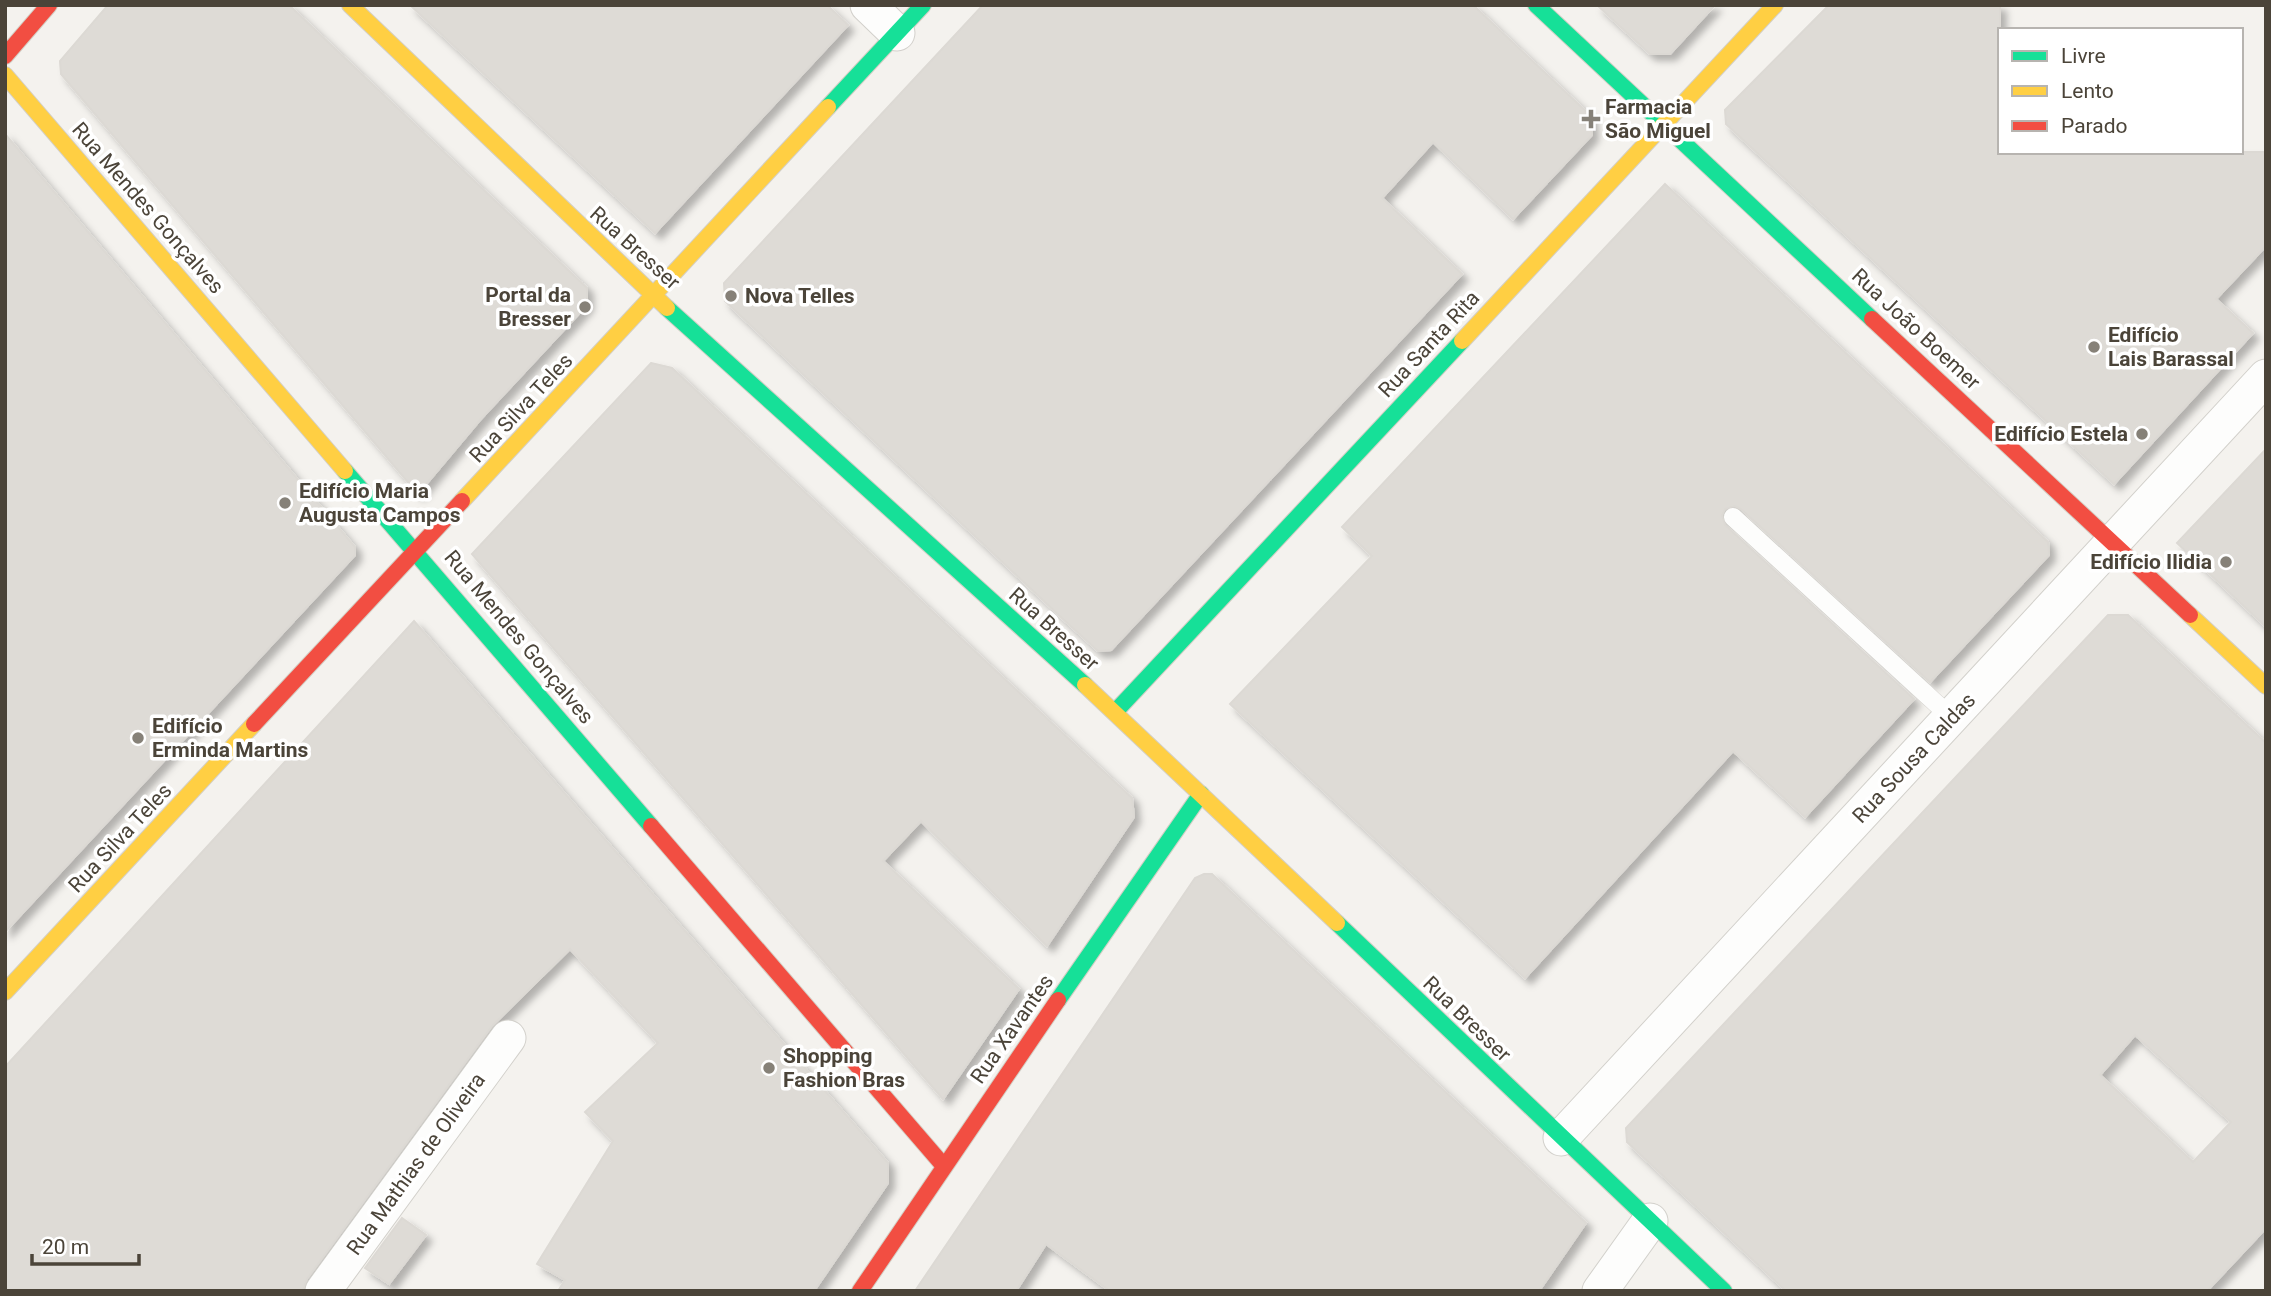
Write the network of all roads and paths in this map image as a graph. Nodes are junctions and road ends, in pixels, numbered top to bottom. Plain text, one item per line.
1 (49, 5) edge
2 (350, 5) edge
3 (868, 5) edge
4 (923, 5) edge
5 (1536, 5) edge
6 (1776, 5) edge
7 (897, 33) junction
8 (5, 56) edge
9 (5, 75) edge
10 (1664, 122) junction
11 (653, 294) junction
12 (2266, 377) edge
13 (1733, 517) dead end
14 (2112, 542) junction
15 (417, 551) junction
16 (2266, 686) edge
17 (1115, 712) junction
18 (1951, 717) junction
19 (1201, 794) junction
20 (5, 992) edge
21 (508, 1038) dead end
22 (1561, 1138) junction
23 (943, 1166) junction
24 (1650, 1221) junction
25 (323, 1291) edge
26 (860, 1291) edge
27 (1600, 1291) edge
28 (1724, 1291) edge

1 - 8 main road
2 - 11 main road, Rua Bresser
3 - 7 street
4 - 7 main road, Rua Silva Teles
5 - 10 main road, Rua João Boemer
6 - 10 main road, Rua Santa Rita
7 - 11 main road, Rua Silva Teles
9 - 15 main road, Rua Mendes Gonçalves
10 - 14 main road, Rua João Boemer
10 - 17 main road, Rua Santa Rita
11 - 15 main road, Rua Silva Teles
11 - 17 main road, Rua Bresser
12 - 14 street, Rua Sousa Caldas
13 - 18 lane
14 - 16 main road, Rua João Boemer
14 - 18 street, Rua Sousa Caldas
15 - 20 main road, Rua Silva Teles
15 - 23 main road, Rua Mendes Gonçalves
17 - 19 main road, Rua Bresser
18 - 22 street, Rua Sousa Caldas
19 - 22 main road, Rua Bresser
19 - 23 main road, Rua Xavantes
21 - 25 street, Rua Mathias de Oliveira
22 - 24 main road, Rua Bresser
23 - 26 main road, Rua Xavantes
24 - 27 street
24 - 28 main road, Rua Bresser

